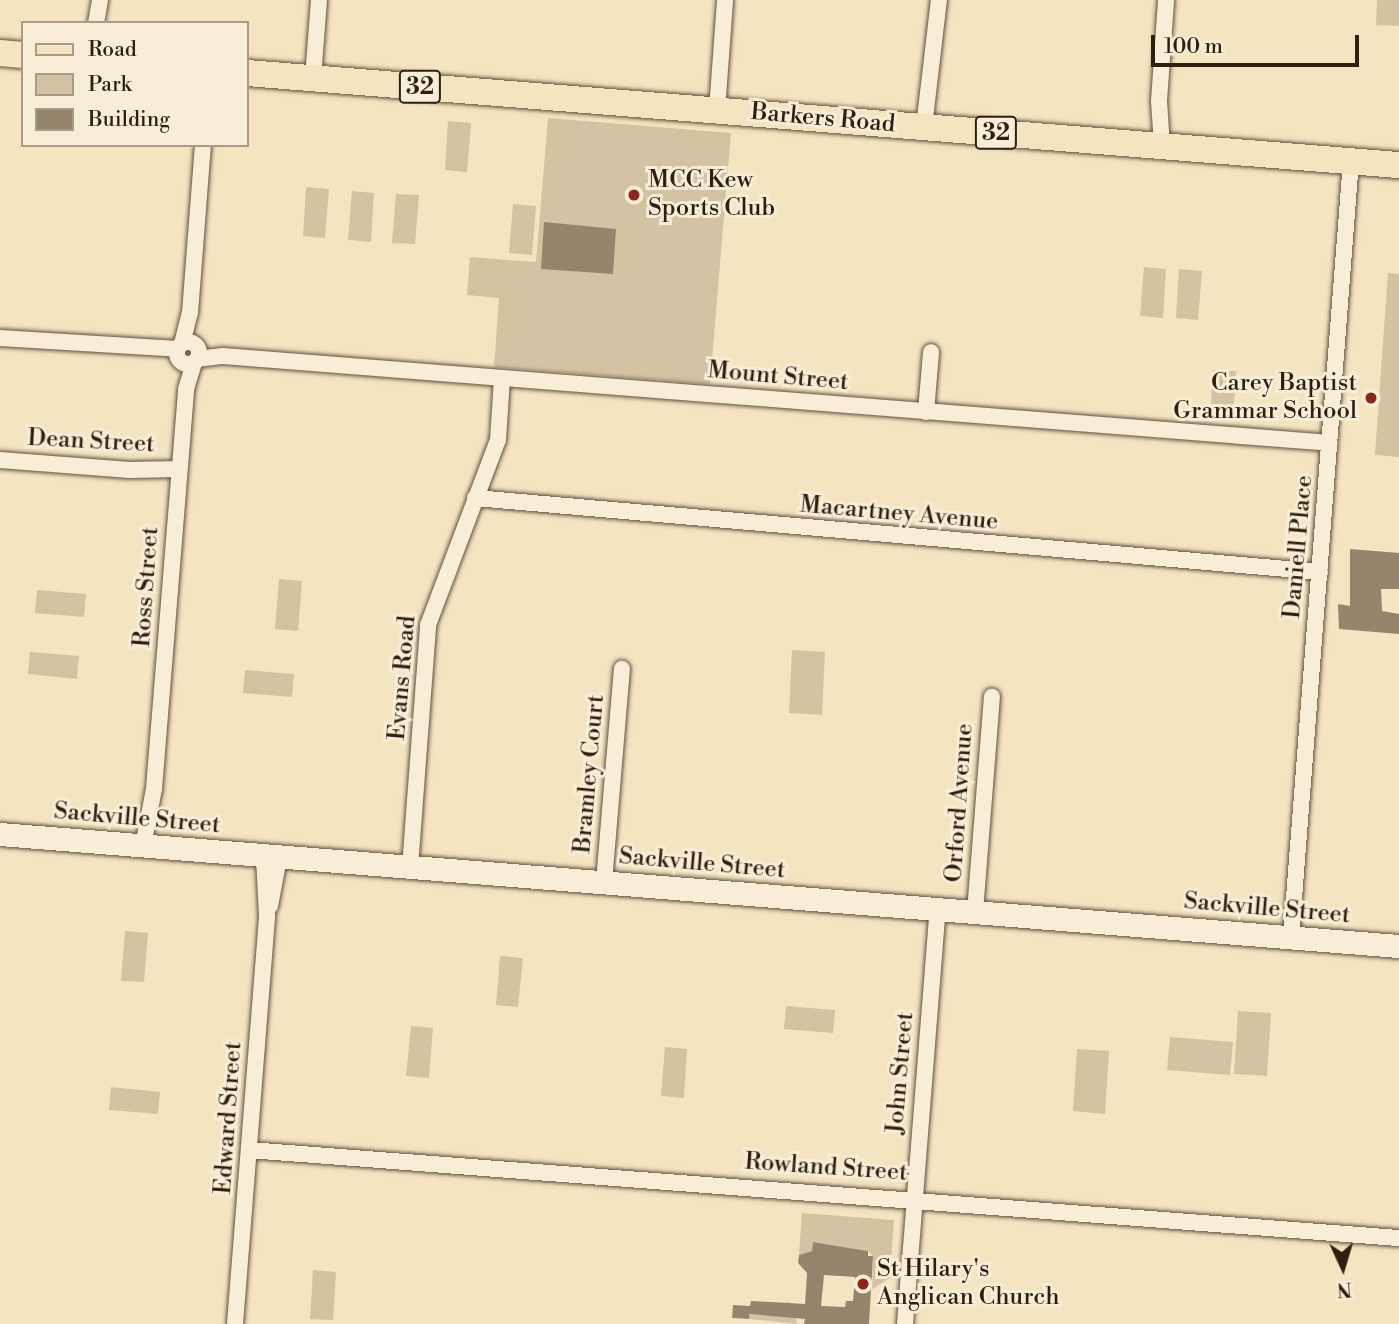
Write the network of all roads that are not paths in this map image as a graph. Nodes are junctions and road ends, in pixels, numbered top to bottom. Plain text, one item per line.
1 (319, 0) edge
2 (725, 0) edge
3 (939, 0) edge
4 (1166, 0) edge
5 (99, 3) edge
6 (98, 21) edge
7 (0, 53) edge
8 (21, 55) edge
9 (248, 73) edge
10 (313, 78) junction
11 (717, 110) junction
12 (930, 128) junction
13 (1156, 146) junction
14 (203, 147) edge
15 (1351, 162) junction
16 (1399, 165) edge
17 (0, 338) edge
18 (931, 352) dead end
19 (188, 353) junction
20 (502, 379) junction
21 (926, 412) junction
22 (1330, 443) junction
23 (0, 460) edge
24 (179, 469) junction
25 (475, 498) junction
26 (1320, 572) junction
27 (622, 669) dead end
28 (992, 697) dead end
29 (0, 834) edge
30 (151, 847) junction
31 (272, 857) junction
32 (410, 867) junction
33 (604, 882) junction
34 (938, 909) junction
35 (975, 912) junction
36 (1291, 937) junction
37 (1399, 946) edge
38 (250, 1150) junction
39 (915, 1197) junction
40 (1399, 1238) edge
41 (235, 1324) edge
42 (905, 1324) edge

1 - 10 street
2 - 11 street
3 - 12 street
4 - 13 street
5 - 6 street
7 - 8 main road
9 - 10 main road, Barkers Road / 32
10 - 11 main road, Barkers Road / 32
11 - 12 main road, Barkers Road / 32
12 - 13 main road, Barkers Road / 32
13 - 15 main road, Barkers Road / 32
14 - 19 street, Ross Street
15 - 16 main road, Barkers Road / 32
15 - 22 street, Daniell Place
17 - 19 street, Mount Street
18 - 21 street
19 - 20 street, Mount Street
19 - 24 street, Ross Street
20 - 21 street, Mount Street
20 - 25 street, Evans Road
21 - 22 street, Mount Street
22 - 26 street, Daniell Place
23 - 24 street, Dean Street
24 - 30 street, Ross Street
25 - 26 street, Macartney Avenue
25 - 32 street, Evans Road
26 - 36 street, Daniell Place
27 - 33 street, Bramley Court
28 - 35 street, Orford Avenue
29 - 30 street, Sackville Street
30 - 31 street, Sackville Street
31 - 32 street, Sackville Street
31 - 38 street, Edward Street
32 - 33 street, Sackville Street
33 - 34 street, Sackville Street
34 - 35 street, Sackville Street
34 - 39 street, John Street
35 - 36 street, Sackville Street
36 - 37 street, Sackville Street
38 - 39 street, Rowland Street
38 - 41 street, Edward Street
39 - 40 street, Rowland Street
39 - 42 street, John Street

